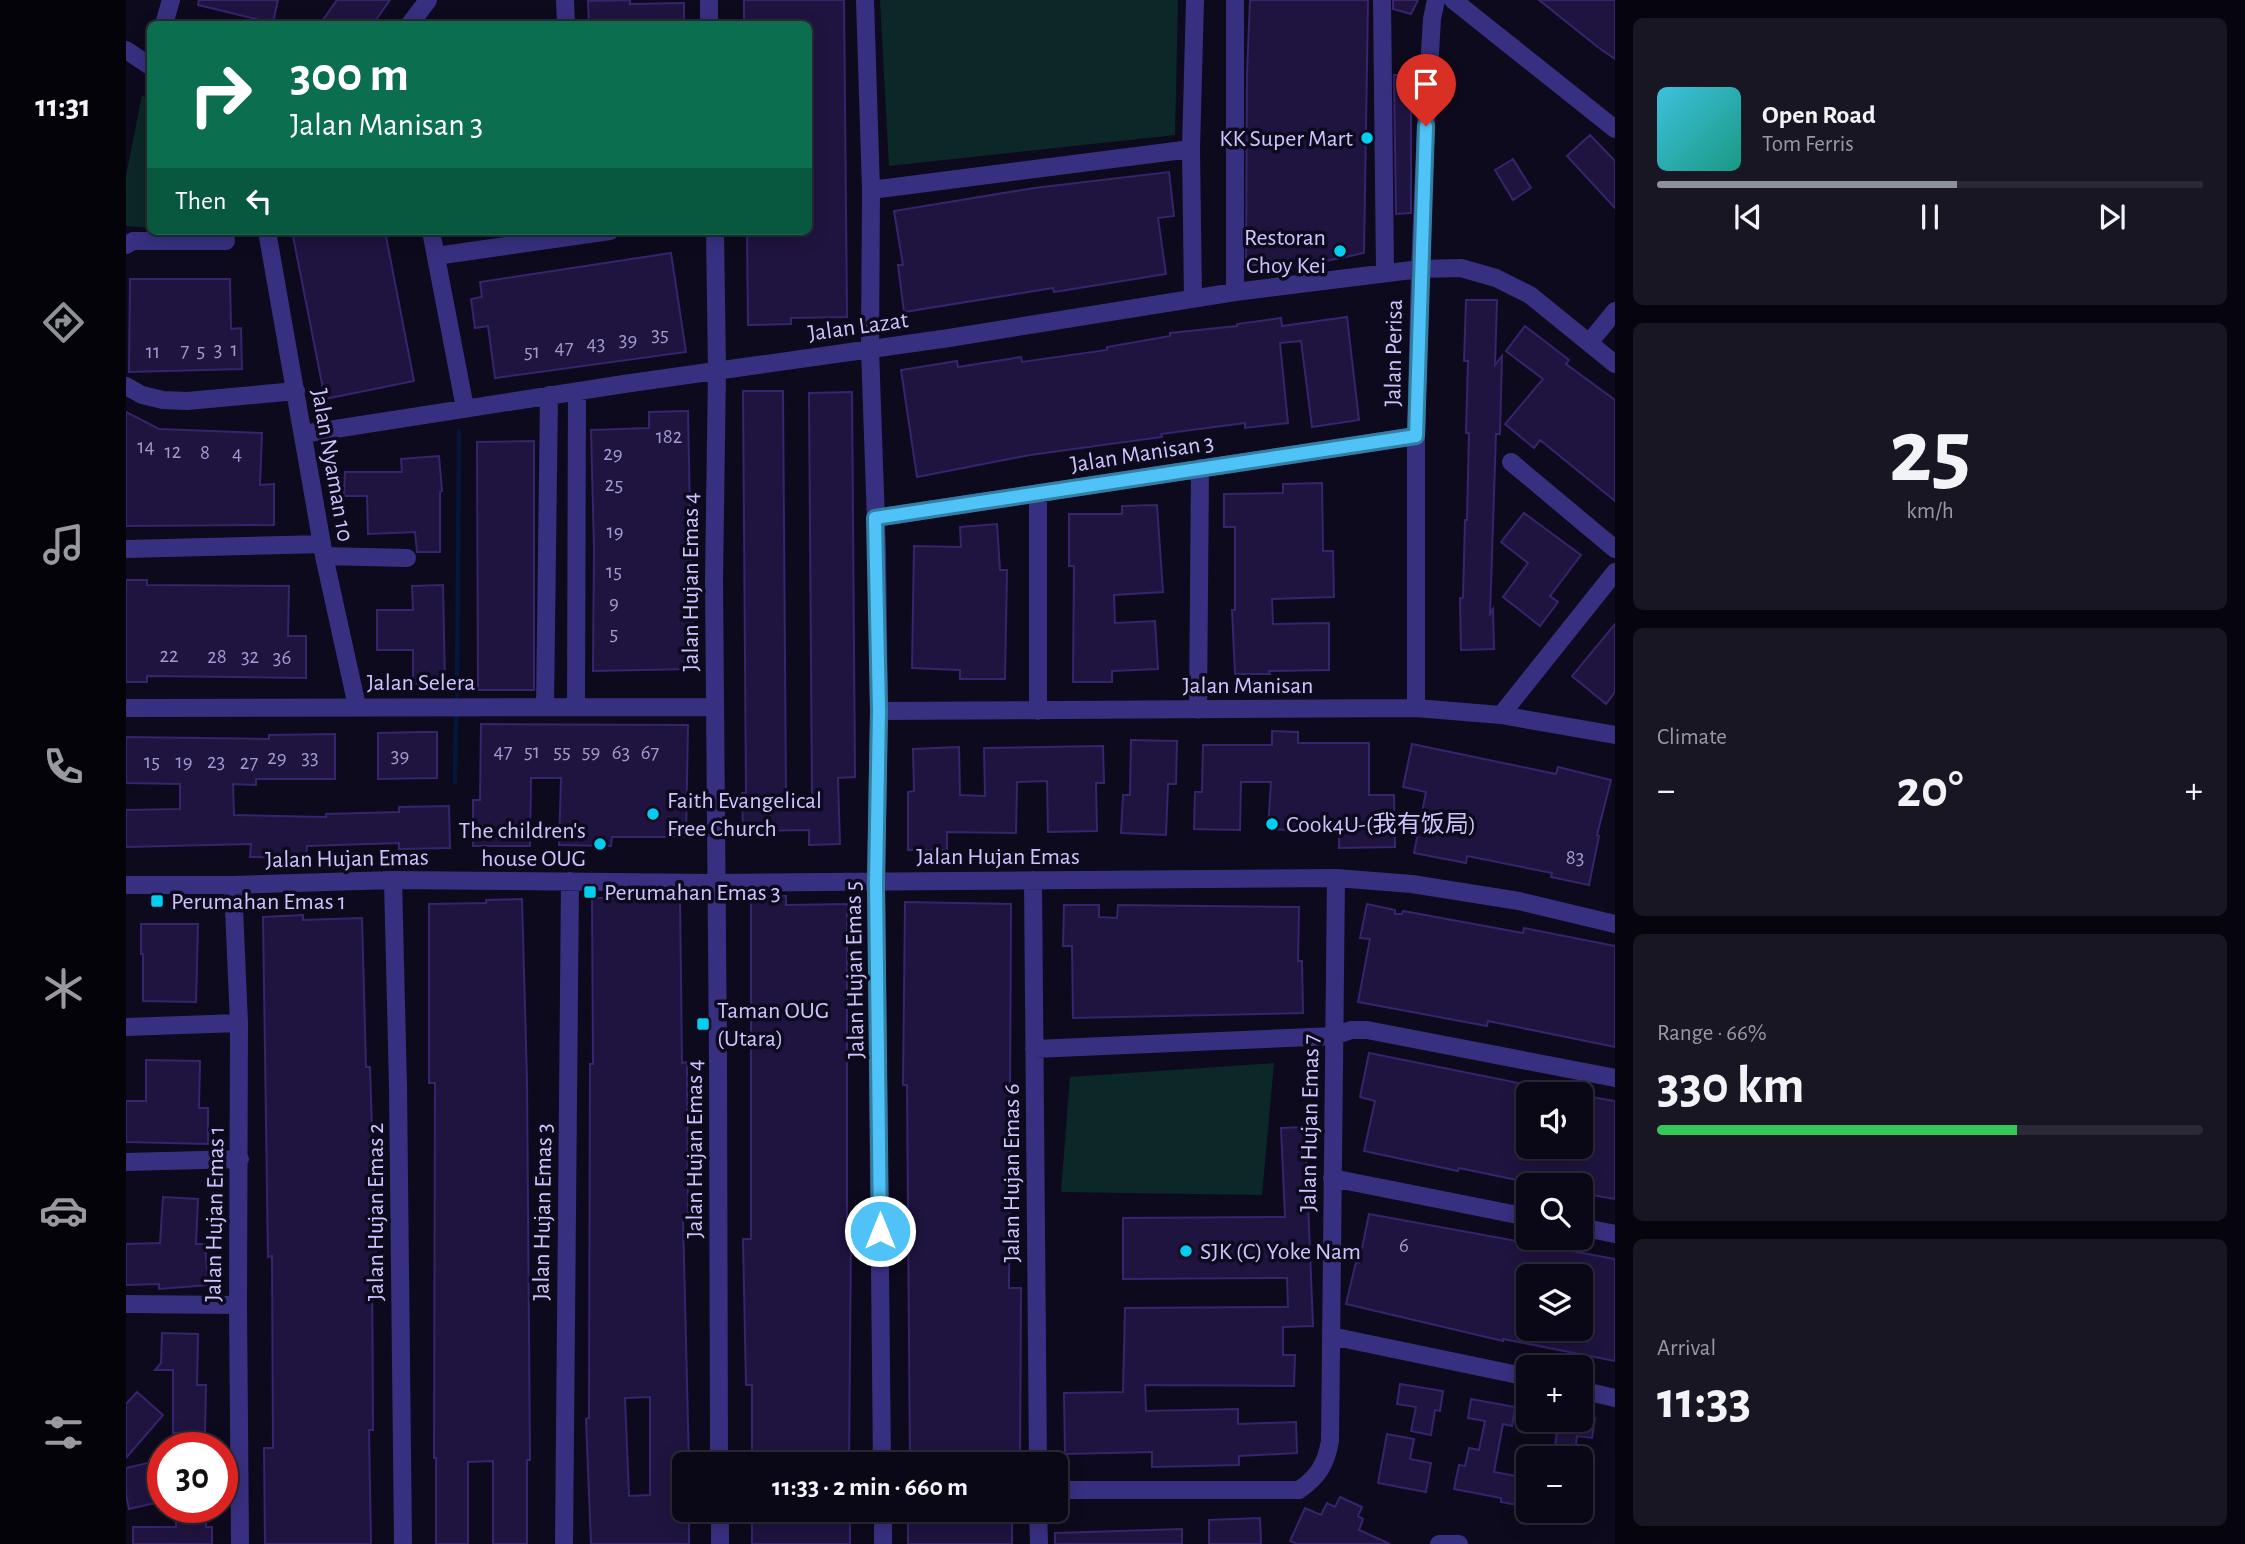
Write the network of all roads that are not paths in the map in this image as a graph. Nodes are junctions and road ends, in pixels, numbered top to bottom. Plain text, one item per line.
1 (171, 0) edge
2 (428, 0) edge
3 (565, 0) edge
4 (709, 0) edge
5 (865, 0) edge
6 (1195, 0) edge
7 (1235, 0) edge
8 (1382, 0) edge
9 (1436, 0) edge
10 (1453, 0) edge
11 (165, 21) edge
12 (412, 21) edge
13 (566, 21) edge
14 (709, 21) edge
15 (126, 50) edge
16 (147, 64) edge
17 (1615, 129) edge
18 (1191, 149) junction
19 (871, 190) junction
20 (268, 235) edge
21 (432, 235) edge
22 (561, 235) edge
23 (715, 235) edge
24 (226, 241) dead end
25 (126, 245) edge
26 (436, 256) junction
27 (1420, 269) junction
28 (1385, 271) junction
29 (1235, 292) junction
30 (1193, 299) junction
31 (1615, 311) edge
32 (1589, 343) junction
33 (870, 349) junction
34 (1615, 364) edge
35 (717, 370) junction
36 (126, 386) edge
37 (296, 391) junction
38 (577, 391) junction
39 (549, 395) junction
40 (465, 408) junction
41 (303, 433) junction
42 (1416, 436) junction
43 (1511, 462) dead end
44 (1200, 468) junction
45 (1038, 493) junction
46 (875, 518) junction
47 (126, 549) edge
48 (1615, 549) edge
49 (323, 550) junction
50 (407, 558) dead end
51 (1615, 572) edge
52 (357, 706) junction
53 (545, 706) junction
54 (576, 706) junction
55 (715, 706) junction
56 (126, 708) edge
57 (1416, 708) junction
58 (1198, 710) junction
59 (879, 711) junction
60 (1038, 711) junction
61 (1502, 715) junction
62 (1615, 735) edge
63 (1336, 878) junction
64 (393, 880) junction
65 (1033, 880) junction
66 (570, 881) junction
67 (876, 882) junction
68 (715, 883) junction
69 (126, 885) edge
70 (233, 885) junction
71 (1615, 924) edge
72 (239, 1023) junction
73 (126, 1027) edge
74 (1334, 1036) junction
75 (1034, 1049) junction
76 (1615, 1078) edge
77 (240, 1159) junction
78 (126, 1162) edge
79 (1332, 1178) junction
80 (1516, 1215) edge
81 (1593, 1230) edge
82 (1615, 1234) edge
83 (126, 1304) edge
84 (238, 1305) junction
85 (1331, 1336) junction
86 (1516, 1375) edge
87 (1593, 1393) edge
88 (1615, 1398) edge
89 (719, 1452) edge
90 (882, 1452) edge
91 (1038, 1452) edge
92 (1068, 1490) edge
93 (720, 1522) edge
94 (883, 1522) edge
95 (1038, 1522) edge
96 (240, 1544) edge
97 (404, 1544) edge
98 (564, 1544) edge
99 (720, 1544) edge
100 (883, 1544) edge
101 (1039, 1544) edge
102 (1439, 1544) edge
103 (1459, 1544) edge

1 - 11 street
2 - 12 street
3 - 13 street
4 - 14 street
5 - 19 street, Jalan Hujan Emas 5
6 - 18 street
7 - 29 street
8 - 28 street
9 - 27 street, Jalan Perisa
10 - 17 street
15 - 16 street
18 - 19 street
18 - 30 street
19 - 33 street, Jalan Hujan Emas 5
20 - 37 street, Jalan Nyaman 10
21 - 26 street
22 - 26 street
23 - 35 street, Jalan Hujan Emas 4
24 - 25 street
26 - 40 street
27 - 28 street, Jalan Lazat
27 - 32 street, Jalan Lazat
27 - 42 street, Jalan Perisa
28 - 29 street, Jalan Lazat
29 - 30 street, Jalan Lazat
30 - 33 street, Jalan Lazat
31 - 32 street
32 - 34 street, Jalan Lazat
33 - 35 street, Jalan Lazat
33 - 46 street, Jalan Hujan Emas 5
35 - 38 street, Jalan Lazat
35 - 55 street, Jalan Hujan Emas 4
36 - 37 street
37 - 41 street, Jalan Nyaman 10
38 - 39 street, Jalan Lazat
38 - 54 street
39 - 40 street, Jalan Lazat
39 - 53 street
40 - 41 street, Jalan Lazat
41 - 49 street, Jalan Nyaman 10
42 - 44 street, Jalan Manisan 3
42 - 57 street, Jalan Perisa
43 - 48 street
44 - 45 street, Jalan Manisan 3
44 - 58 street
45 - 46 street, Jalan Manisan 3
45 - 60 street
46 - 59 street, Jalan Hujan Emas 5
47 - 49 street
49 - 50 street
49 - 52 street, Jalan Nyaman 10
51 - 61 street
52 - 53 street, Jalan Selera
52 - 56 street, Jalan Selera
53 - 54 street, Jalan Selera
54 - 55 street, Jalan Selera
55 - 68 street, Jalan Hujan Emas 4
57 - 58 street, Jalan Manisan
57 - 61 street, Jalan Manisan
58 - 60 street, Jalan Manisan
59 - 60 street, Jalan Manisan
59 - 67 street, Jalan Hujan Emas 5
61 - 62 street, Jalan Manisan
63 - 65 street, Jalan Hujan Emas
63 - 71 street, Jalan Hujan Emas
63 - 74 street, Jalan Hujan Emas 7
64 - 66 street, Jalan Hujan Emas
64 - 70 street, Jalan Hujan Emas
64 - 97 street, Jalan Hujan Emas 2
65 - 67 street, Jalan Hujan Emas
65 - 75 street, Jalan Hujan Emas 6
66 - 68 street, Jalan Hujan Emas
66 - 98 street, Jalan Hujan Emas 3
67 - 68 street, Jalan Hujan Emas
67 - 90 street, Jalan Hujan Emas 5
68 - 89 street, Jalan Hujan Emas 4
69 - 70 street, Jalan Hujan Emas
70 - 72 street, Jalan Hujan Emas 1
72 - 73 street
72 - 77 street, Jalan Hujan Emas 1
74 - 75 street
74 - 76 street
74 - 79 street, Jalan Hujan Emas 7
75 - 91 street, Jalan Hujan Emas 6
77 - 78 street
77 - 84 street, Jalan Hujan Emas 1
79 - 80 street
79 - 85 street, Jalan Hujan Emas 7
81 - 82 street
83 - 84 street
84 - 96 street, Jalan Hujan Emas 1
85 - 86 street
85 - 92 street, Jalan Hujan Emas 7
87 - 88 street
93 - 99 street
94 - 100 street
95 - 101 street
102 - 103 street

